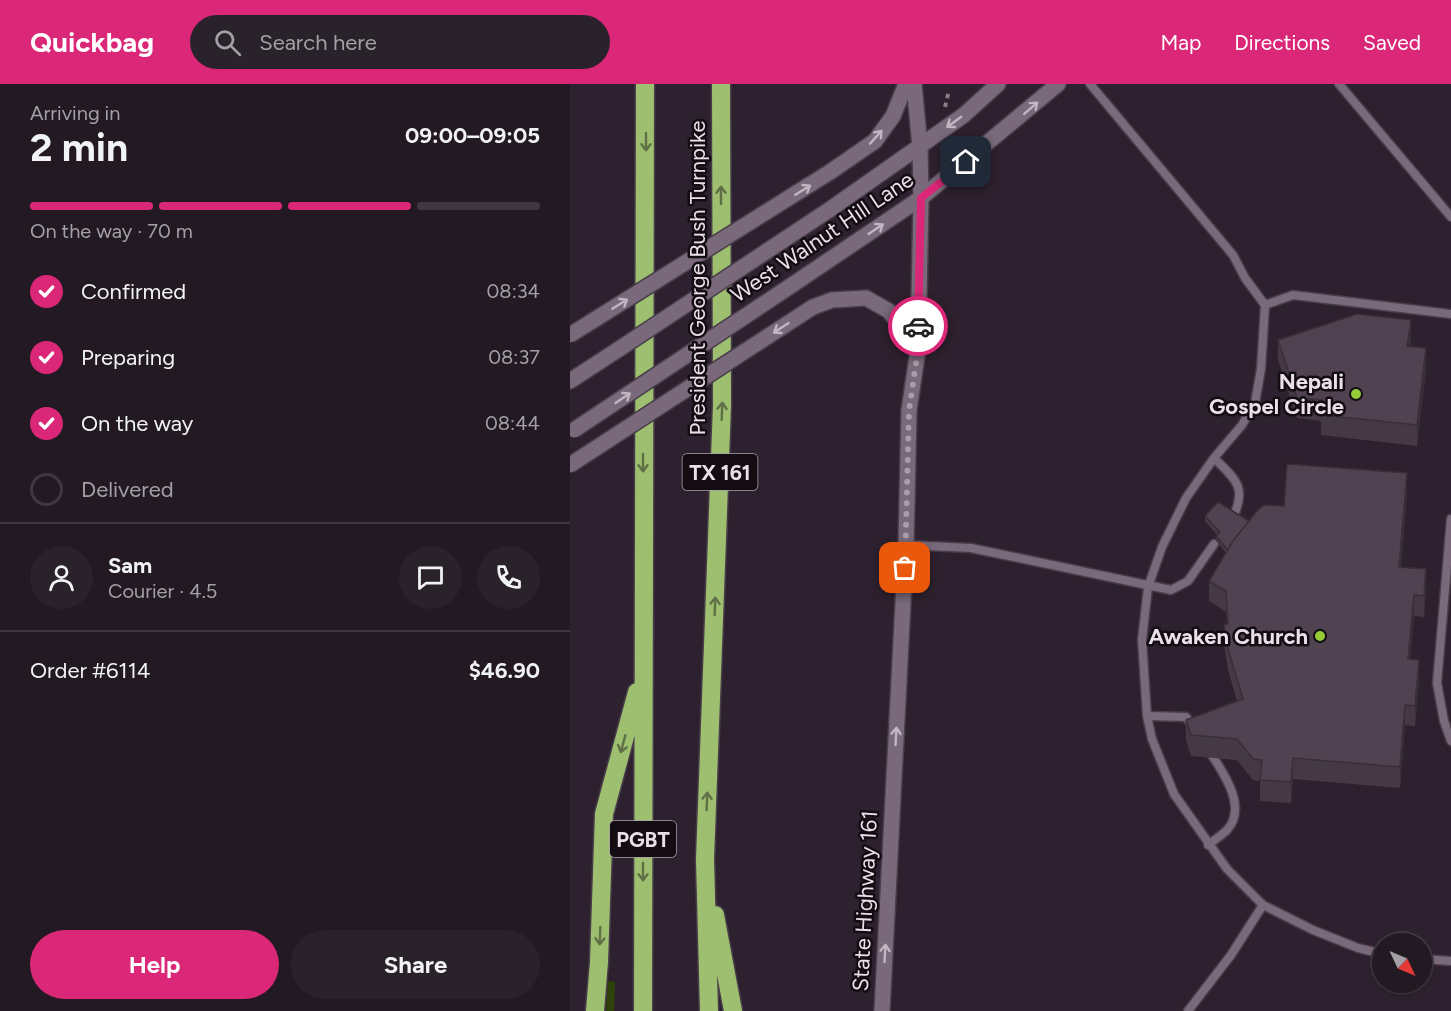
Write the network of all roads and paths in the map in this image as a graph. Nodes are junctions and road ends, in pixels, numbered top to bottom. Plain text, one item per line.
1 (645, 84) edge
2 (721, 84) edge
3 (906, 84) edge
4 (914, 84) edge
5 (998, 84) edge
6 (1058, 84) edge
7 (1090, 84) edge
8 (1339, 84) edge
9 (949, 90) dead end
10 (945, 107) dead end
11 (920, 147) junction
12 (921, 198) junction
13 (1451, 217) edge
14 (1265, 305) junction
15 (1451, 314) edge
16 (570, 335) edge
17 (918, 350) junction
18 (570, 381) edge
19 (572, 432) edge
20 (1214, 458) junction
21 (570, 465) edge
22 (1234, 515) edge
23 (1451, 519) edge
24 (1214, 544) dead end
25 (906, 545) junction
26 (1148, 587) junction
27 (1446, 638) edge
28 (643, 667) junction
29 (1147, 716) junction
30 (1197, 732) edge
31 (1203, 741) edge
32 (1451, 741) edge
33 (1208, 845) junction
34 (705, 859) junction
35 (1263, 905) junction
36 (1372, 951) edge
37 (1432, 960) edge
38 (1451, 961) edge
39 (595, 1011) edge
40 (643, 1011) edge
41 (709, 1011) edge
42 (733, 1011) edge
43 (882, 1011) edge
44 (1188, 1011) edge

1 -> 28 highway
34 -> 2 highway, President George Bush Turnpike / TX 161
16 -> 3 main road, bridge
4 - 11 main road
5 -> 11 main road, West Walnut Hill Lane
12 -> 6 main road, West Walnut Hill Lane
7 - 14 lane
8 - 13 lane
9 - 10 path
11 - 12 main road
11 - 18 main road, West Walnut Hill Lane, bridge
12 - 17 main road
19 -> 12 main road, West Walnut Hill Lane, bridge
14 - 15 lane
14 - 20 lane
17 -> 21 main road, bridge
17 - 25 main road
20 - 22 lane
20 - 26 lane
23 - 27 lane
24 - 26 lane
25 - 26 lane
43 -> 25 main road, State Highway 161
26 - 29 lane
27 - 32 lane
28 -> 39 highway
28 -> 40 highway, PGBT
29 - 30 lane
29 - 33 lane
31 - 33 lane
33 - 35 lane
34 - 41 highway, President George Bush Turnpike / PGBT
34 - 42 highway
35 - 36 lane
35 - 44 lane
37 - 38 lane

